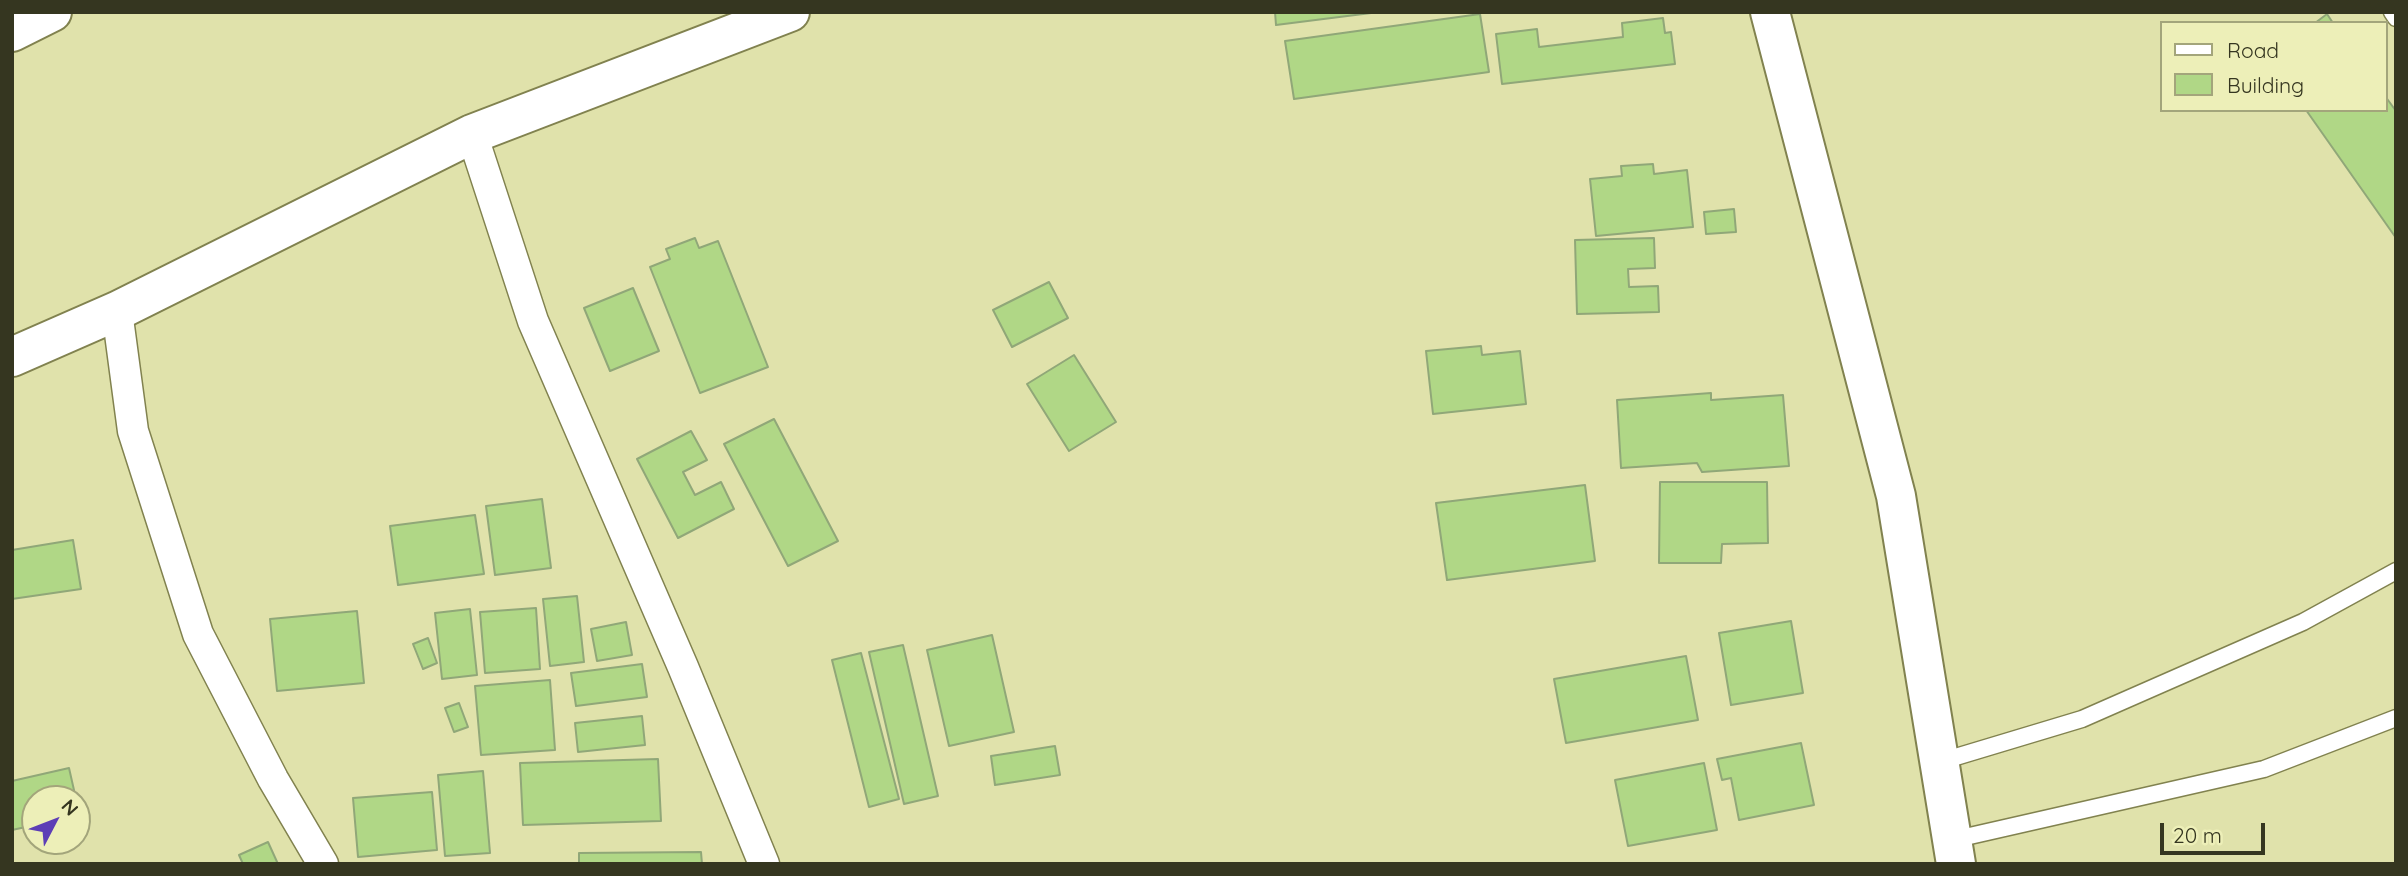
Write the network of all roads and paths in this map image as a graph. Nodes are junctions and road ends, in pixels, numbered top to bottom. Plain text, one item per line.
1 (52, 12) edge
2 (790, 12) edge
3 (1770, 12) edge
4 (2392, 12) edge
5 (2396, 18) edge
6 (12, 32) edge
7 (472, 134) junction
8 (117, 312) junction
9 (12, 357) edge
10 (2396, 571) edge
11 (2396, 718) edge
12 (1939, 762) junction
13 (1954, 852) edge
14 (323, 864) edge
15 (764, 864) edge

1 - 6 main road
2 - 7 main road
3 - 12 main road
4 - 5 lane
7 - 8 main road
7 - 15 street
8 - 9 main road
8 - 14 street
10 - 12 lane
11 - 13 lane
12 - 13 main road

